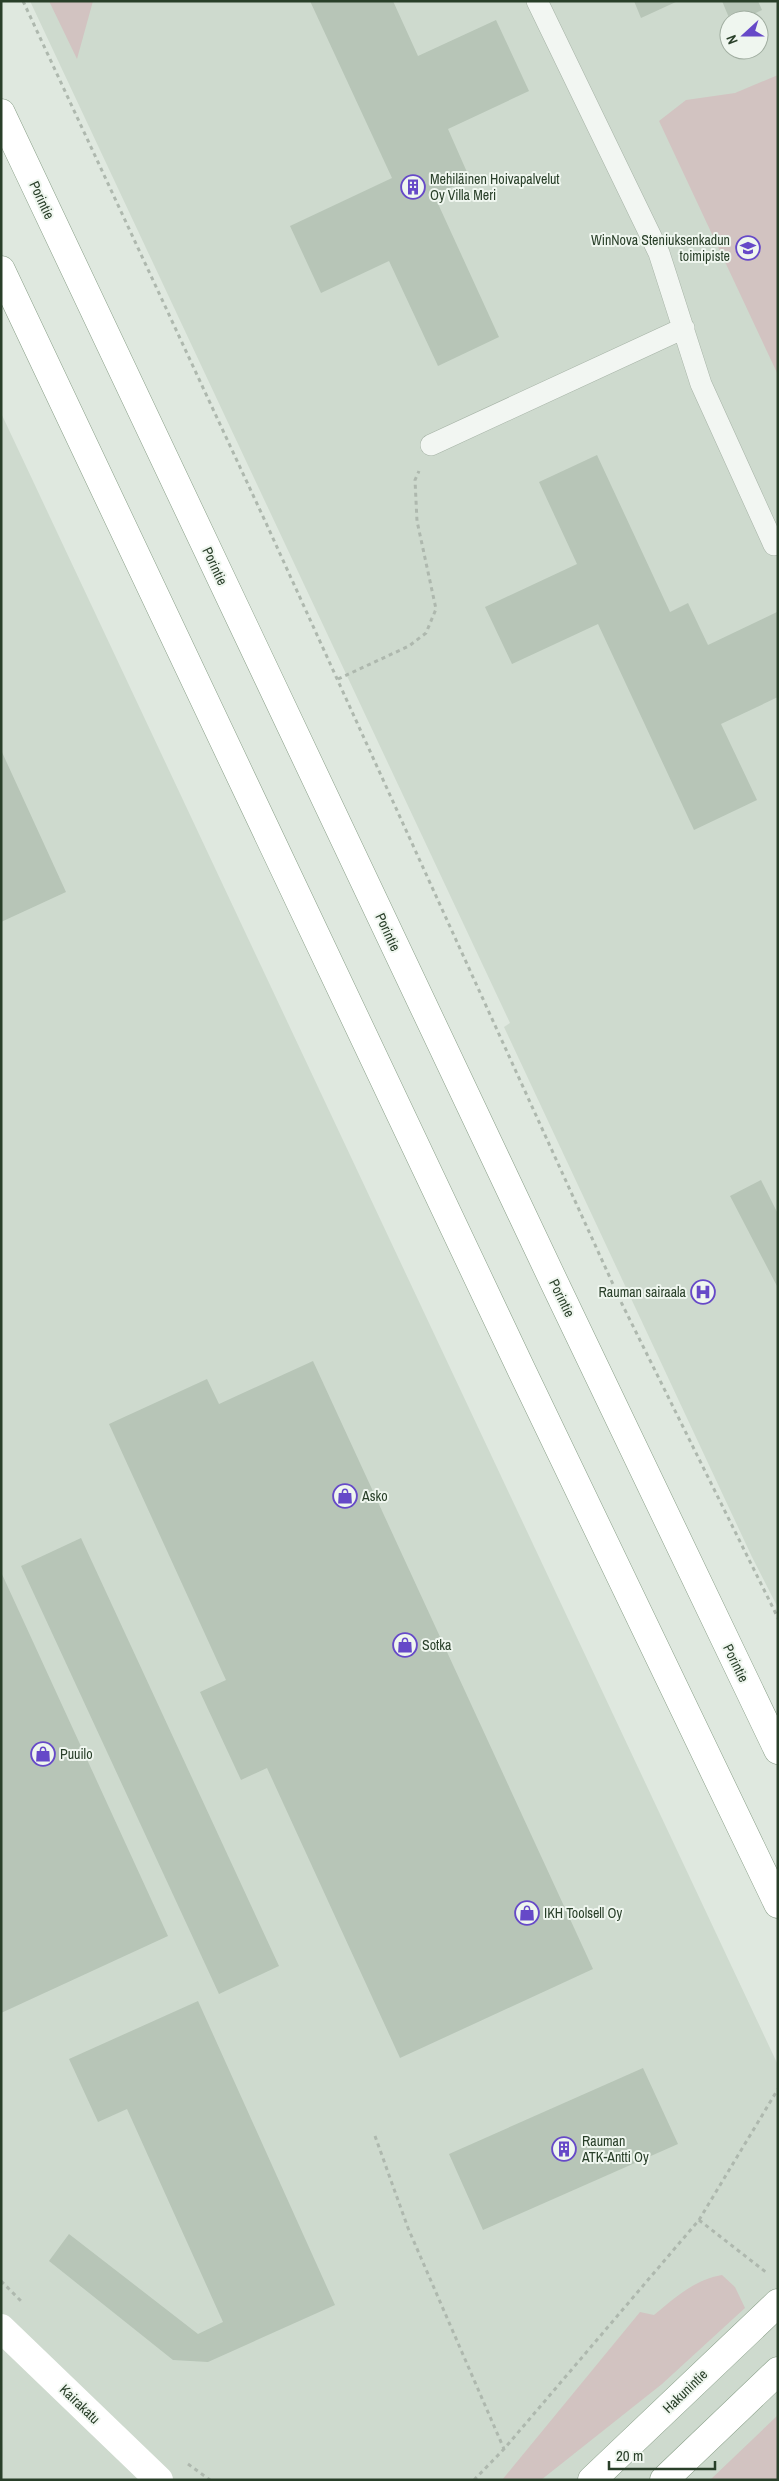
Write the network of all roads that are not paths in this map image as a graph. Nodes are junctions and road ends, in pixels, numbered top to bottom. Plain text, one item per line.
1 (538, 1) edge
2 (1, 113) edge
3 (1, 270) edge
4 (684, 328) junction
5 (431, 445) road end
6 (774, 546) dead end
7 (778, 1750) edge
8 (778, 1904) edge
9 (775, 2291) edge
10 (1, 2328) edge
11 (778, 2370) edge
12 (159, 2480) edge
13 (592, 2480) edge
14 (664, 2480) edge

1 - 4 lane
2 - 7 main road, Porintie
3 - 8 main road
4 - 5 lane
4 - 6 lane
9 - 13 main road, Hakunintie
10 - 12 main road, Kairakatu
11 - 14 main road

